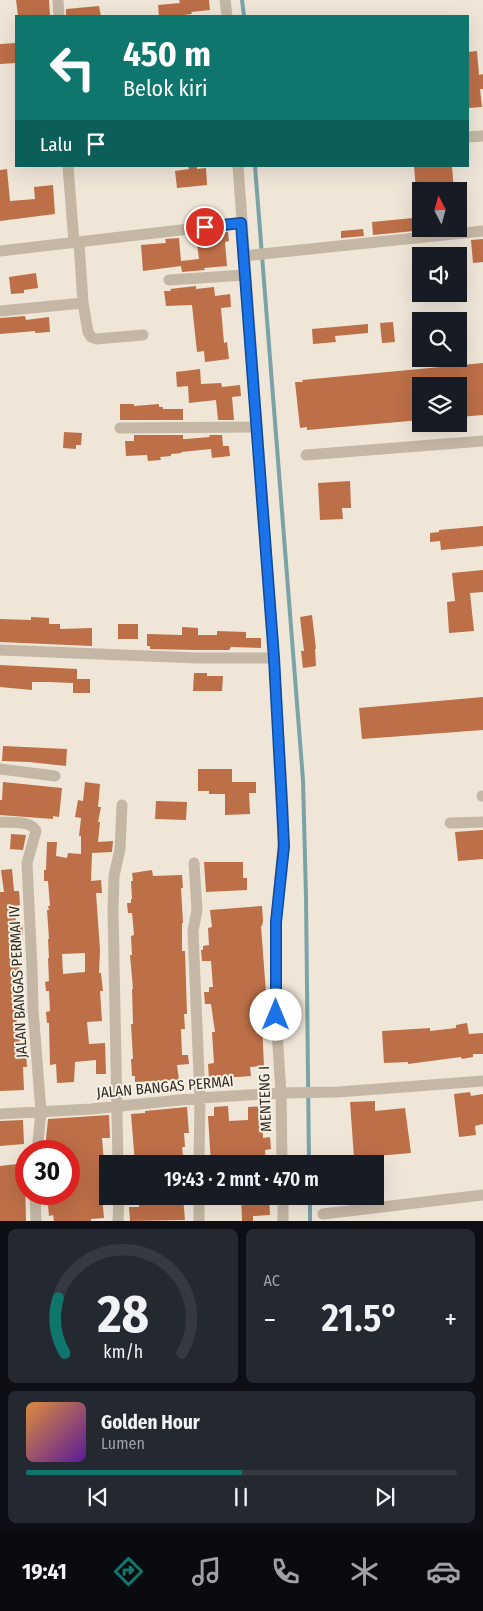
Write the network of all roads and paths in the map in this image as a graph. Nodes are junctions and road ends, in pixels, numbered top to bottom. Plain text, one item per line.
1 (58, 0) edge
2 (225, 0) edge
3 (59, 15) edge
4 (227, 15) edge
5 (483, 136) edge
6 (469, 138) edge
7 (68, 167) edge
8 (238, 167) edge
9 (241, 223) junction
10 (483, 231) edge
11 (77, 242) junction
12 (0, 251) edge
13 (243, 256) junction
14 (244, 275) junction
15 (169, 280) dead end
16 (84, 303) junction
17 (0, 311) edge
18 (142, 335) dead end
19 (256, 427) junction
20 (120, 428) dead end
21 (483, 441) edge
22 (306, 455) dead end
23 (0, 650) edge
24 (274, 658) junction
25 (0, 769) edge
26 (55, 776) dead end
27 (122, 805) dead end
28 (0, 822) edge
29 (483, 822) edge
30 (450, 823) dead end
31 (194, 863) dead end
32 (483, 1081) edge
33 (281, 1093) junction
34 (200, 1098) junction
35 (118, 1106) junction
36 (41, 1112) junction
37 (0, 1114) edge
38 (38, 1140) edge
39 (118, 1155) edge
40 (199, 1155) edge
41 (282, 1155) edge
42 (483, 1195) edge
43 (35, 1205) edge
44 (119, 1205) edge
45 (199, 1205) edge
46 (283, 1205) edge
47 (323, 1214) dead end
48 (36, 1221) edge
49 (118, 1221) edge
50 (199, 1221) edge
51 (283, 1221) edge

1 - 3 street
2 - 4 street
5 - 6 street
7 - 11 street
8 - 9 street, MENTENG I
9 - 11 street
9 - 13 street, MENTENG I
10 - 13 street
11 - 12 street
11 - 16 street
13 - 14 street, MENTENG I
14 - 15 street
14 - 19 street, MENTENG I
16 - 17 street
16 - 18 street
19 - 20 street
19 - 24 street, MENTENG I
21 - 22 street
23 - 24 street
24 - 33 street, MENTENG I
25 - 26 street
27 - 35 street
28 - 36 street, JALAN BANGAS PERMAI IV
29 - 30 street
31 - 34 street
32 - 33 street, JALAN BANGAS PERMAI
33 - 34 street, JALAN BANGAS PERMAI
33 - 41 street, MENTENG I
34 - 35 street, JALAN BANGAS PERMAI
34 - 40 street
35 - 36 street, JALAN BANGAS PERMAI
35 - 39 street
36 - 37 street, JALAN BANGAS PERMAI
36 - 38 street
42 - 47 street
43 - 48 street
44 - 49 street
45 - 50 street
46 - 51 street

